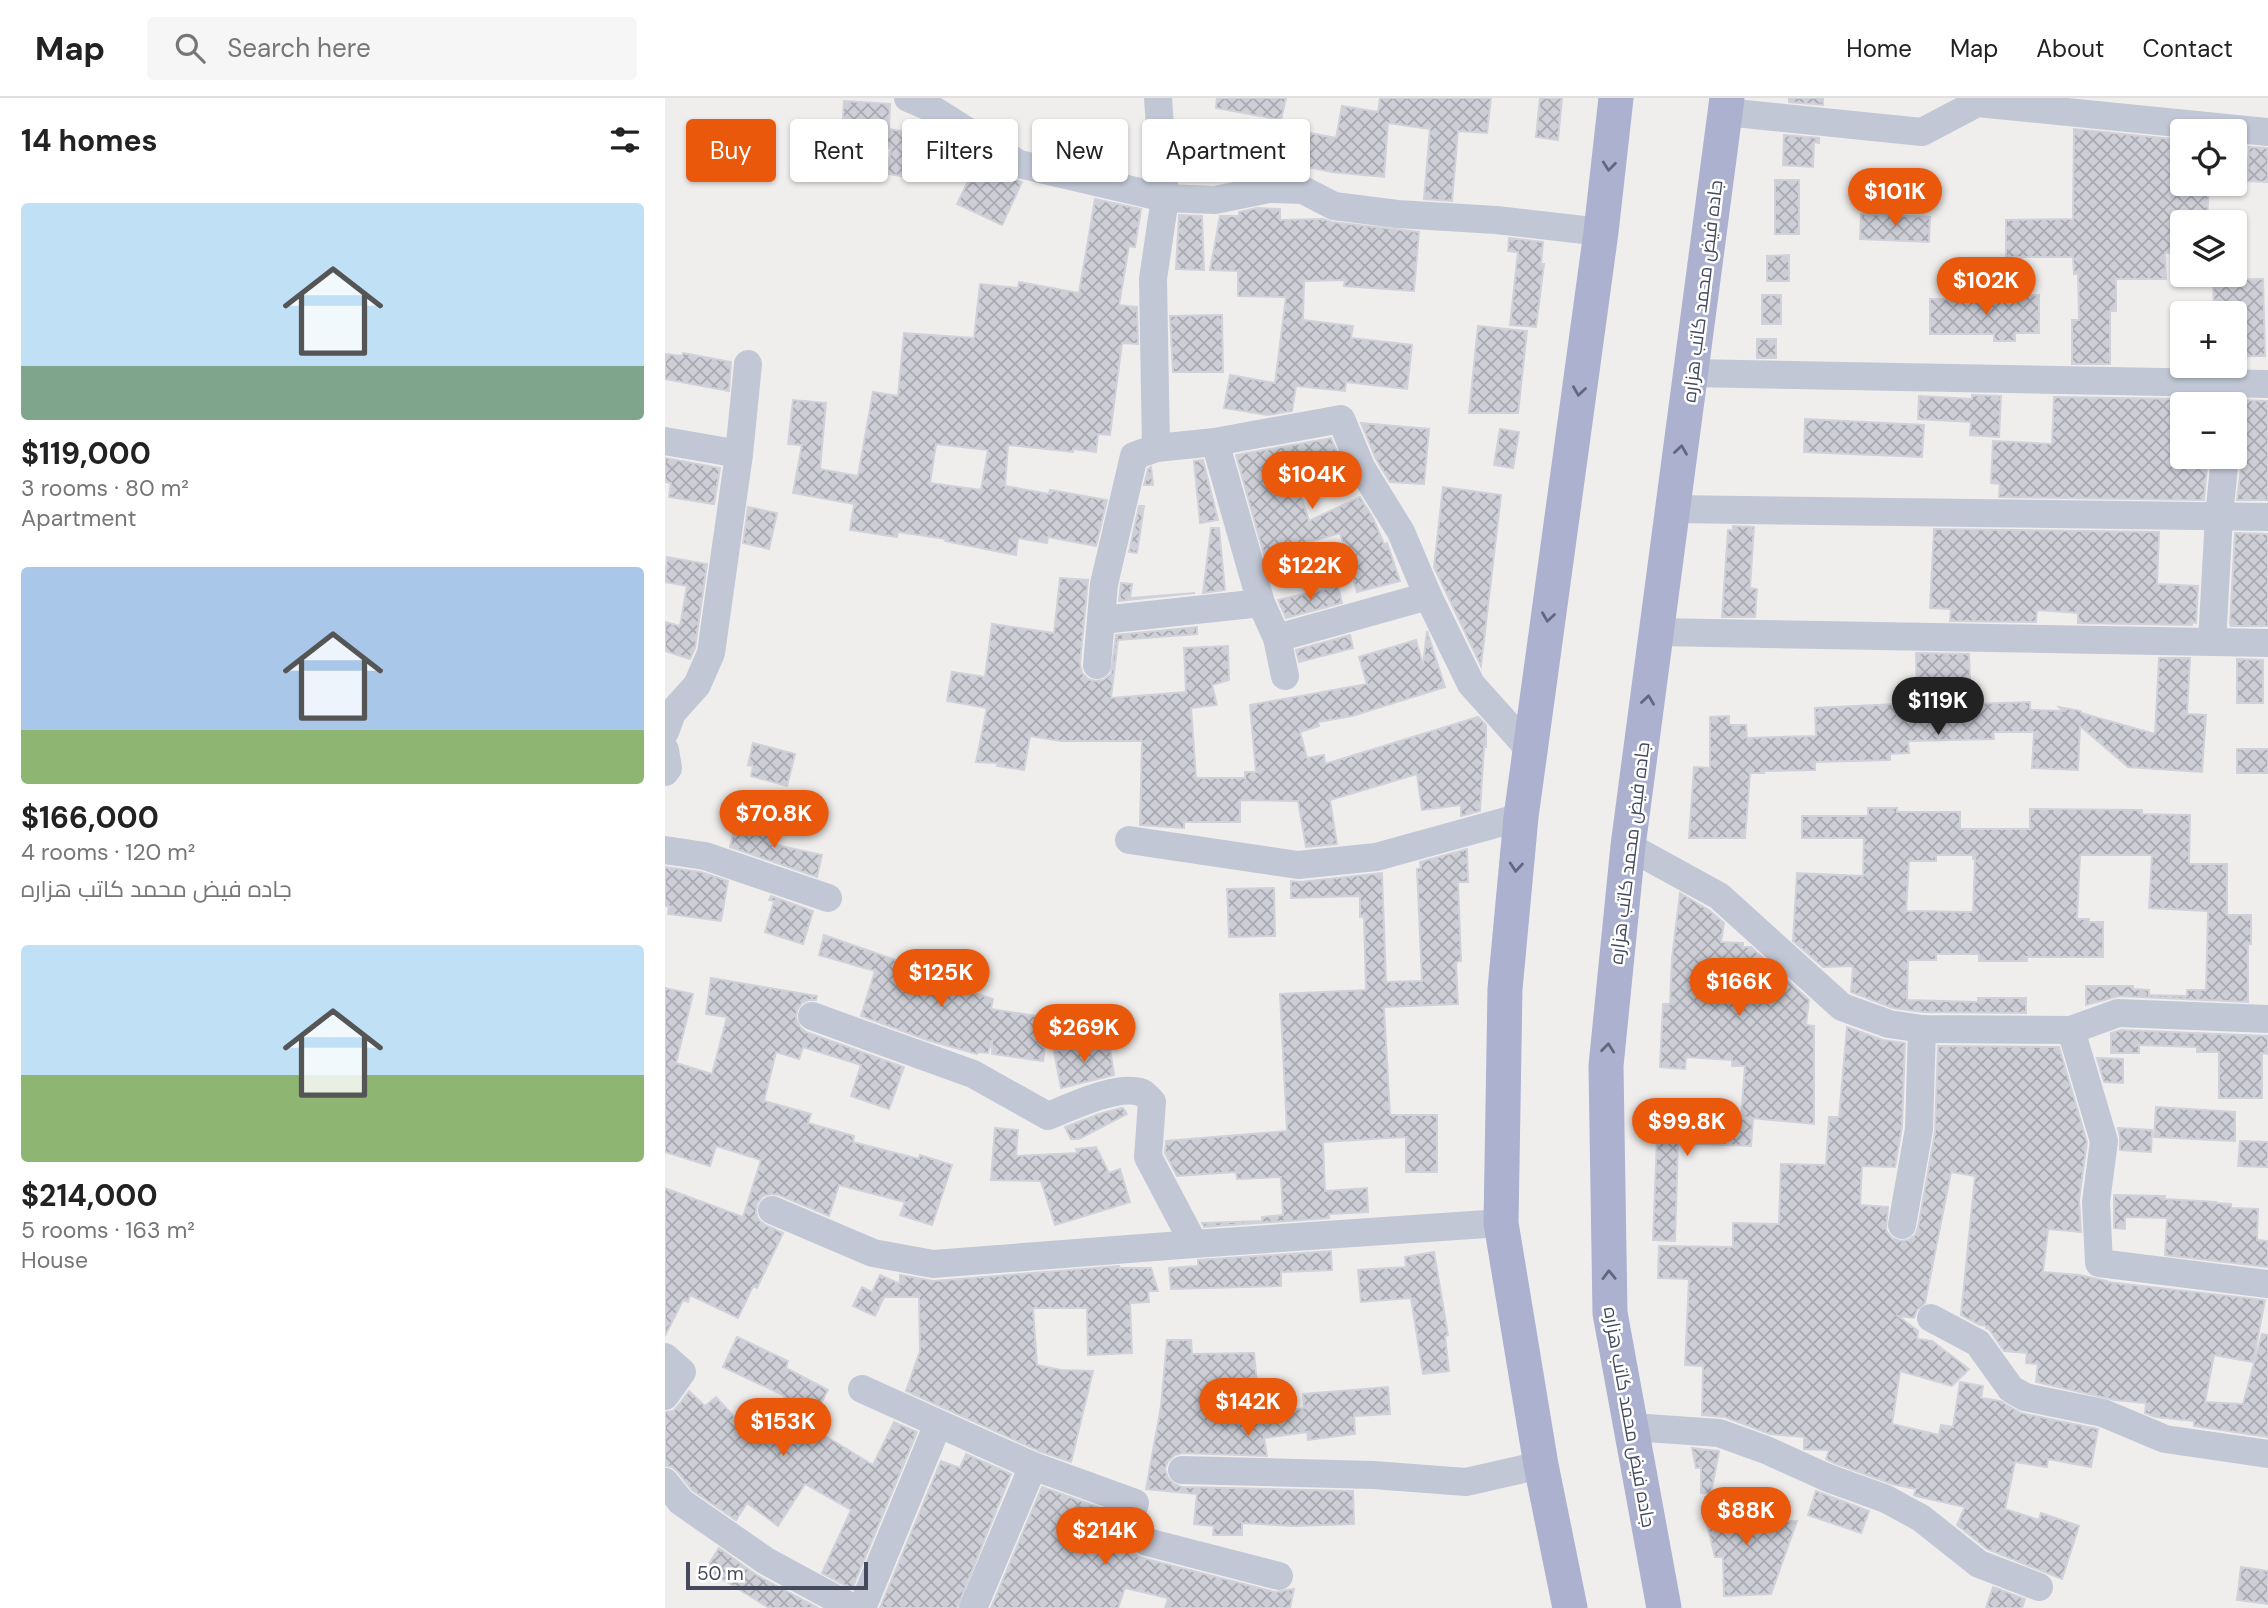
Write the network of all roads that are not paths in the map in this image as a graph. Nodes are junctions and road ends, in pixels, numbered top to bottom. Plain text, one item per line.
1 (908, 98) edge
2 (1158, 98) edge
3 (1616, 98) edge
4 (1726, 105) edge
5 (2268, 132) edge
6 (1165, 198) junction
7 (1601, 232) junction
8 (748, 364) dead end
9 (1691, 373) junction
10 (2268, 384) edge
11 (2180, 392) edge
12 (2238, 392) edge
13 (665, 442) edge
14 (1215, 442) junction
15 (1156, 448) junction
16 (739, 454) junction
17 (2224, 469) edge
18 (1673, 509) junction
19 (2219, 516) junction
20 (2268, 517) edge
21 (1428, 596) junction
22 (1261, 603) junction
23 (1102, 620) junction
24 (1657, 632) junction
25 (1277, 638) junction
26 (2212, 642) junction
27 (2268, 643) edge
28 (1097, 665) dead end
29 (1285, 676) dead end
30 (665, 732) edge
31 (665, 750) edge
32 (1530, 750) junction
33 (665, 772) edge
34 (1521, 817) junction
35 (1129, 839) dead end
36 (1628, 846) junction
37 (665, 850) edge
38 (828, 898) dead end
39 (811, 1016) dead end
40 (2268, 1019) edge
41 (1921, 1029) junction
42 (2071, 1030) junction
43 (772, 1210) dead end
44 (1501, 1223) junction
45 (1902, 1225) dead end
46 (1194, 1244) junction
47 (2268, 1284) edge
48 (1931, 1318) dead end
49 (665, 1357) edge
50 (862, 1389) dead end
51 (665, 1396) edge
52 (938, 1424) junction
53 (1632, 1427) junction
54 (2268, 1454) edge
55 (1541, 1465) junction
56 (1033, 1466) junction
57 (1182, 1470) dead end
58 (665, 1482) edge
59 (1279, 1576) dead end
60 (2039, 1587) dead end
61 (853, 1608) edge
62 (862, 1608) edge
63 (973, 1608) edge
64 (1570, 1608) edge
65 (1664, 1608) edge

1 - 6 street
2 - 6 street
3 -> 7 main road
4 - 5 street
4 - 9 main road, جاده فیض محمد کاتب هزاره
6 - 7 street
6 - 15 street
7 -> 32 main road
8 - 16 street
9 - 11 street
18 -> 9 main road, جاده فیض محمد کاتب هزاره
10 - 12 street
13 - 16 street
14 - 15 street
14 - 21 street
14 - 22 street
15 - 23 street
16 - 30 street
17 - 19 street
18 - 19 street
18 - 24 main road, جاده فیض محمد کاتب هزاره
19 - 20 street
19 - 26 street
21 - 25 street
21 - 32 street
22 - 23 street
22 - 25 street
23 - 28 street
24 - 26 street
36 -> 24 main road, جاده فیض محمد کاتب هزاره
25 - 29 street
26 - 27 street
31 - 33 street
32 - 34 main road
34 - 35 street
34 -> 44 main road
36 - 41 street
53 -> 36 main road, جاده فیض محمد کاتب هزاره
37 - 38 street
39 - 46 street
40 - 42 street
41 - 42 street
41 - 45 street
42 - 47 street
43 - 46 street
44 - 46 street
44 - 55 main road
48 - 54 street
49 - 51 street
50 - 52 street
52 - 56 street
52 - 62 street
53 - 60 street
53 - 65 main road, جاده فیض محمد کاتب هزاره
55 - 57 street
55 - 64 main road
56 - 59 street
56 - 63 street
58 - 61 street

